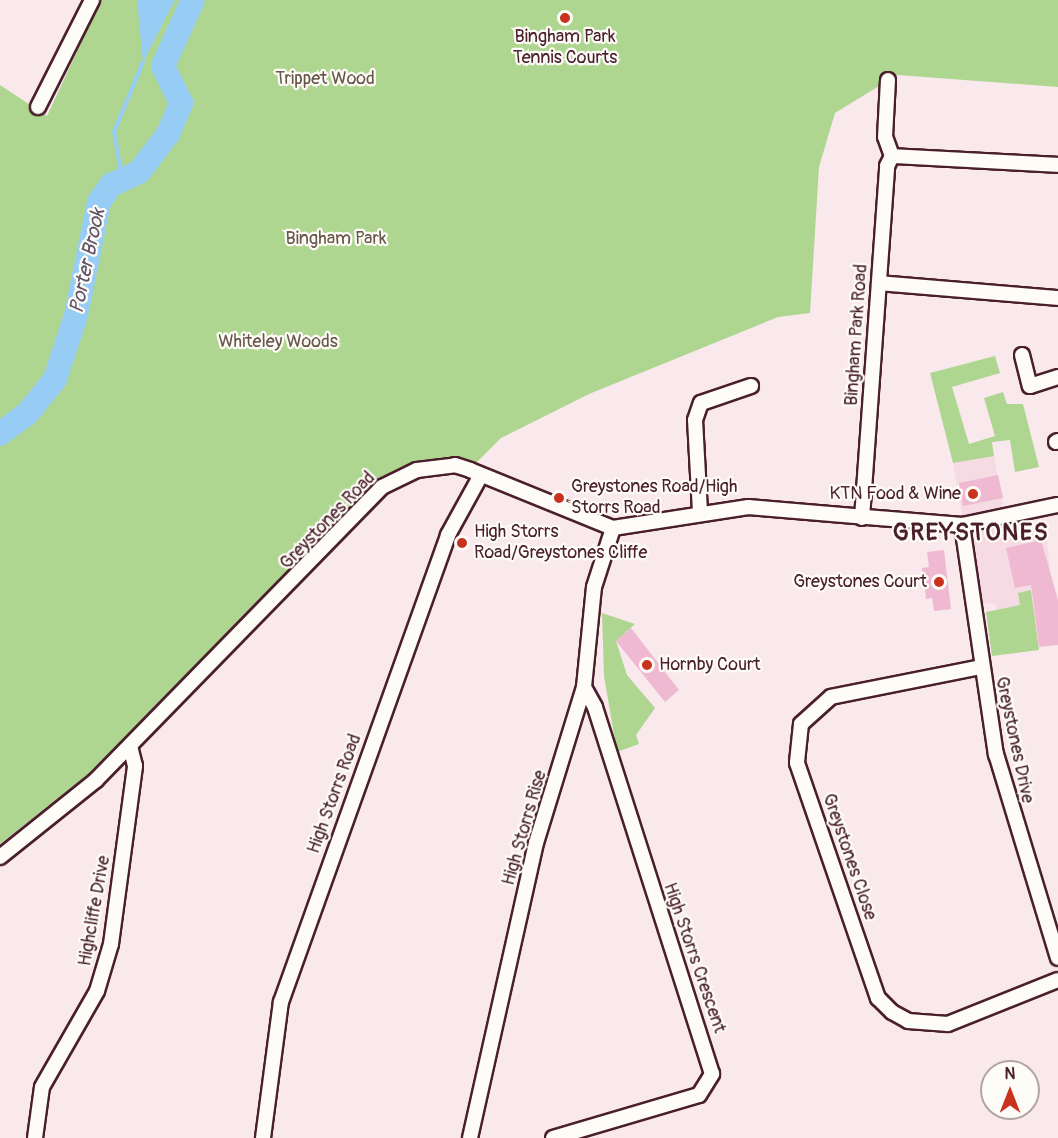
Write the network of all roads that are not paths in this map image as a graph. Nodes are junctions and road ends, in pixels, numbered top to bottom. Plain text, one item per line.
1 (92, 0) edge
2 (888, 80) dead end
3 (38, 107) dead end
4 (892, 156) junction
5 (1058, 165) edge
6 (879, 283) junction
7 (1058, 298) edge
8 (1022, 355) dead end
9 (1058, 376) edge
10 (751, 386) dead end
11 (481, 475) junction
12 (1058, 505) edge
13 (700, 512) junction
14 (862, 518) junction
15 (962, 525) junction
16 (613, 528) junction
17 (981, 667) junction
18 (584, 687) junction
19 (130, 746) junction
20 (0, 857) edge
21 (1058, 957) edge
22 (1058, 980) edge
23 (600, 1131) edge
24 (35, 1138) edge
25 (263, 1138) edge
26 (470, 1138) edge
27 (553, 1138) edge

1 - 3 street
2 - 4 street, Bingham Park Road
4 - 5 street
4 - 6 street, Bingham Park Road
6 - 7 street
6 - 14 street, Bingham Park Road
8 - 9 street
10 - 13 street
11 - 16 street, Greystones Road
11 - 19 street, Greystones Road
11 - 25 street, High Storrs Road
12 - 15 street
13 - 14 street
13 - 16 street
14 - 15 street
15 - 17 street, Greystones Drive
16 - 18 street, High Storrs Rise
17 - 21 street, Greystones Drive
17 - 22 street, Greystones Close
18 - 23 street, High Storrs Crescent
18 - 26 street, High Storrs Rise
19 - 20 street, Greystones Road
19 - 24 street, Highcliffe Drive
23 - 27 street, High Storrs Crescent

